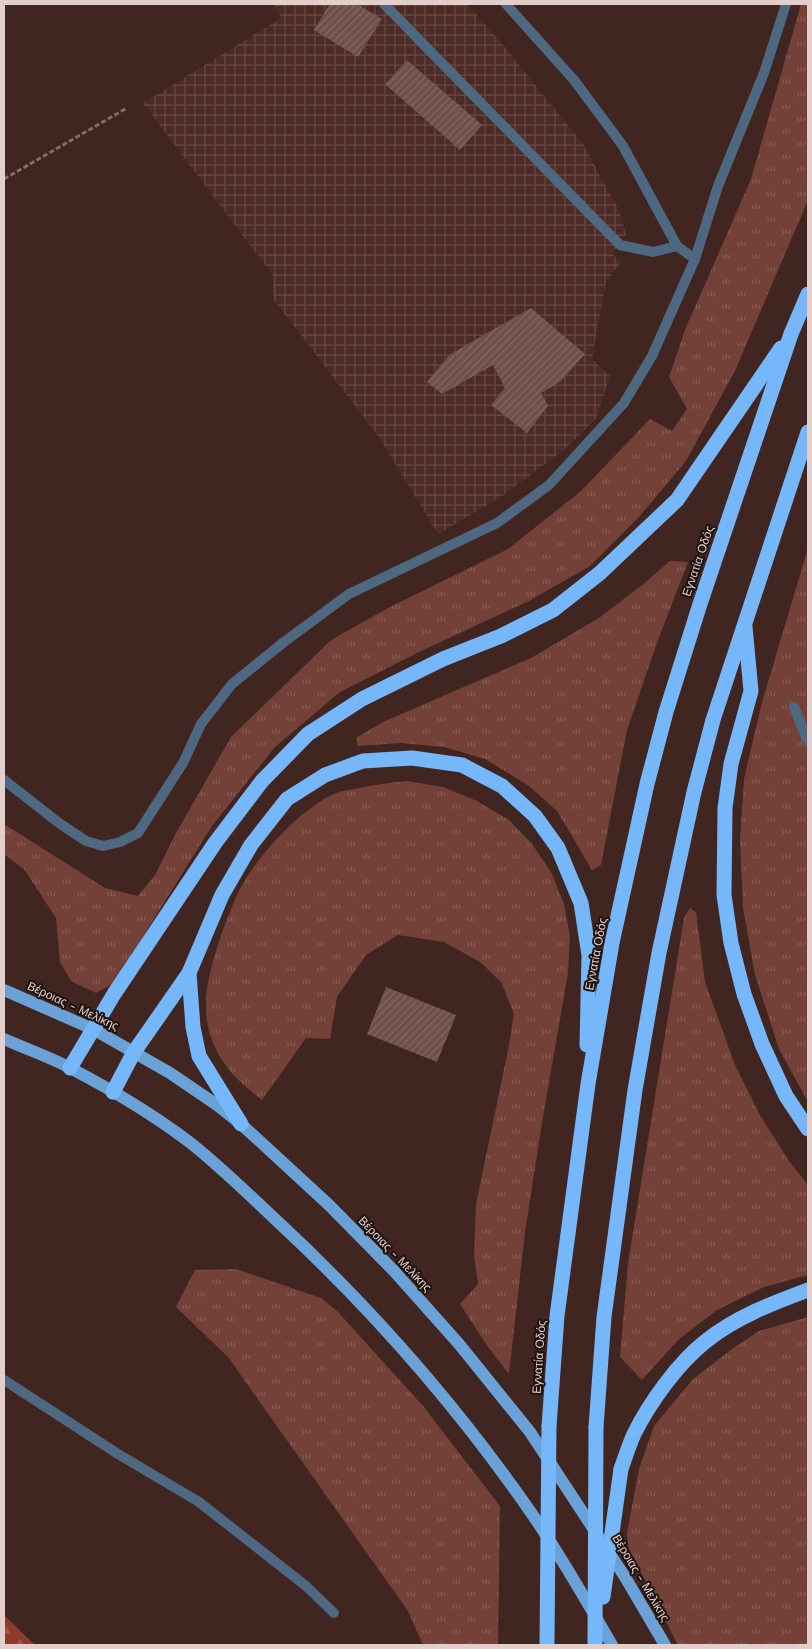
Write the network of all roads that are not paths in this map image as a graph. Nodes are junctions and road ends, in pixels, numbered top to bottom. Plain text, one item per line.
1 (384, 4) edge
2 (506, 4) edge
3 (786, 4) edge
4 (676, 246) junction
5 (695, 260) junction
6 (808, 294) edge
7 (791, 334) junction
8 (808, 432) edge
9 (745, 620) junction
10 (794, 707) dead end
11 (808, 742) edge
12 (4, 780) edge
13 (188, 973) junction
14 (4, 990) edge
15 (93, 1029) junction
16 (4, 1039) edge
17 (134, 1052) junction
18 (70, 1068) junction
19 (588, 1084) junction
20 (113, 1092) junction
21 (241, 1124) junction
22 (808, 1129) edge
23 (808, 1290) edge
24 (4, 1380) edge
25 (334, 1613) dead end
26 (548, 1645) edge
27 (596, 1645) edge
28 (612, 1645) edge
29 (665, 1645) edge

1 - 4 street
2 - 4 street
3 - 5 street
4 - 5 street
5 - 12 street
6 - 7 highway, Εγνατία Οδός
7 - 15 highway
7 - 19 highway, Εγνατία Οδός
8 - 9 highway
9 - 22 highway
9 - 27 highway, bridge
10 - 11 street
13 - 17 highway
13 - 19 highway
13 - 21 highway
14 - 15 main road, Βέροιας - Μελίκης
15 - 17 main road, Βέροιας - Μελίκης
15 - 18 highway
16 - 18 main road
17 - 20 highway
17 - 21 main road, Βέροιας - Μελίκης
18 - 20 main road
19 - 26 highway, Εγνατία Οδός, bridge
20 - 28 main road
21 - 29 main road, Βέροιας - Μελίκης
23 - 27 highway, bridge
24 - 25 street

